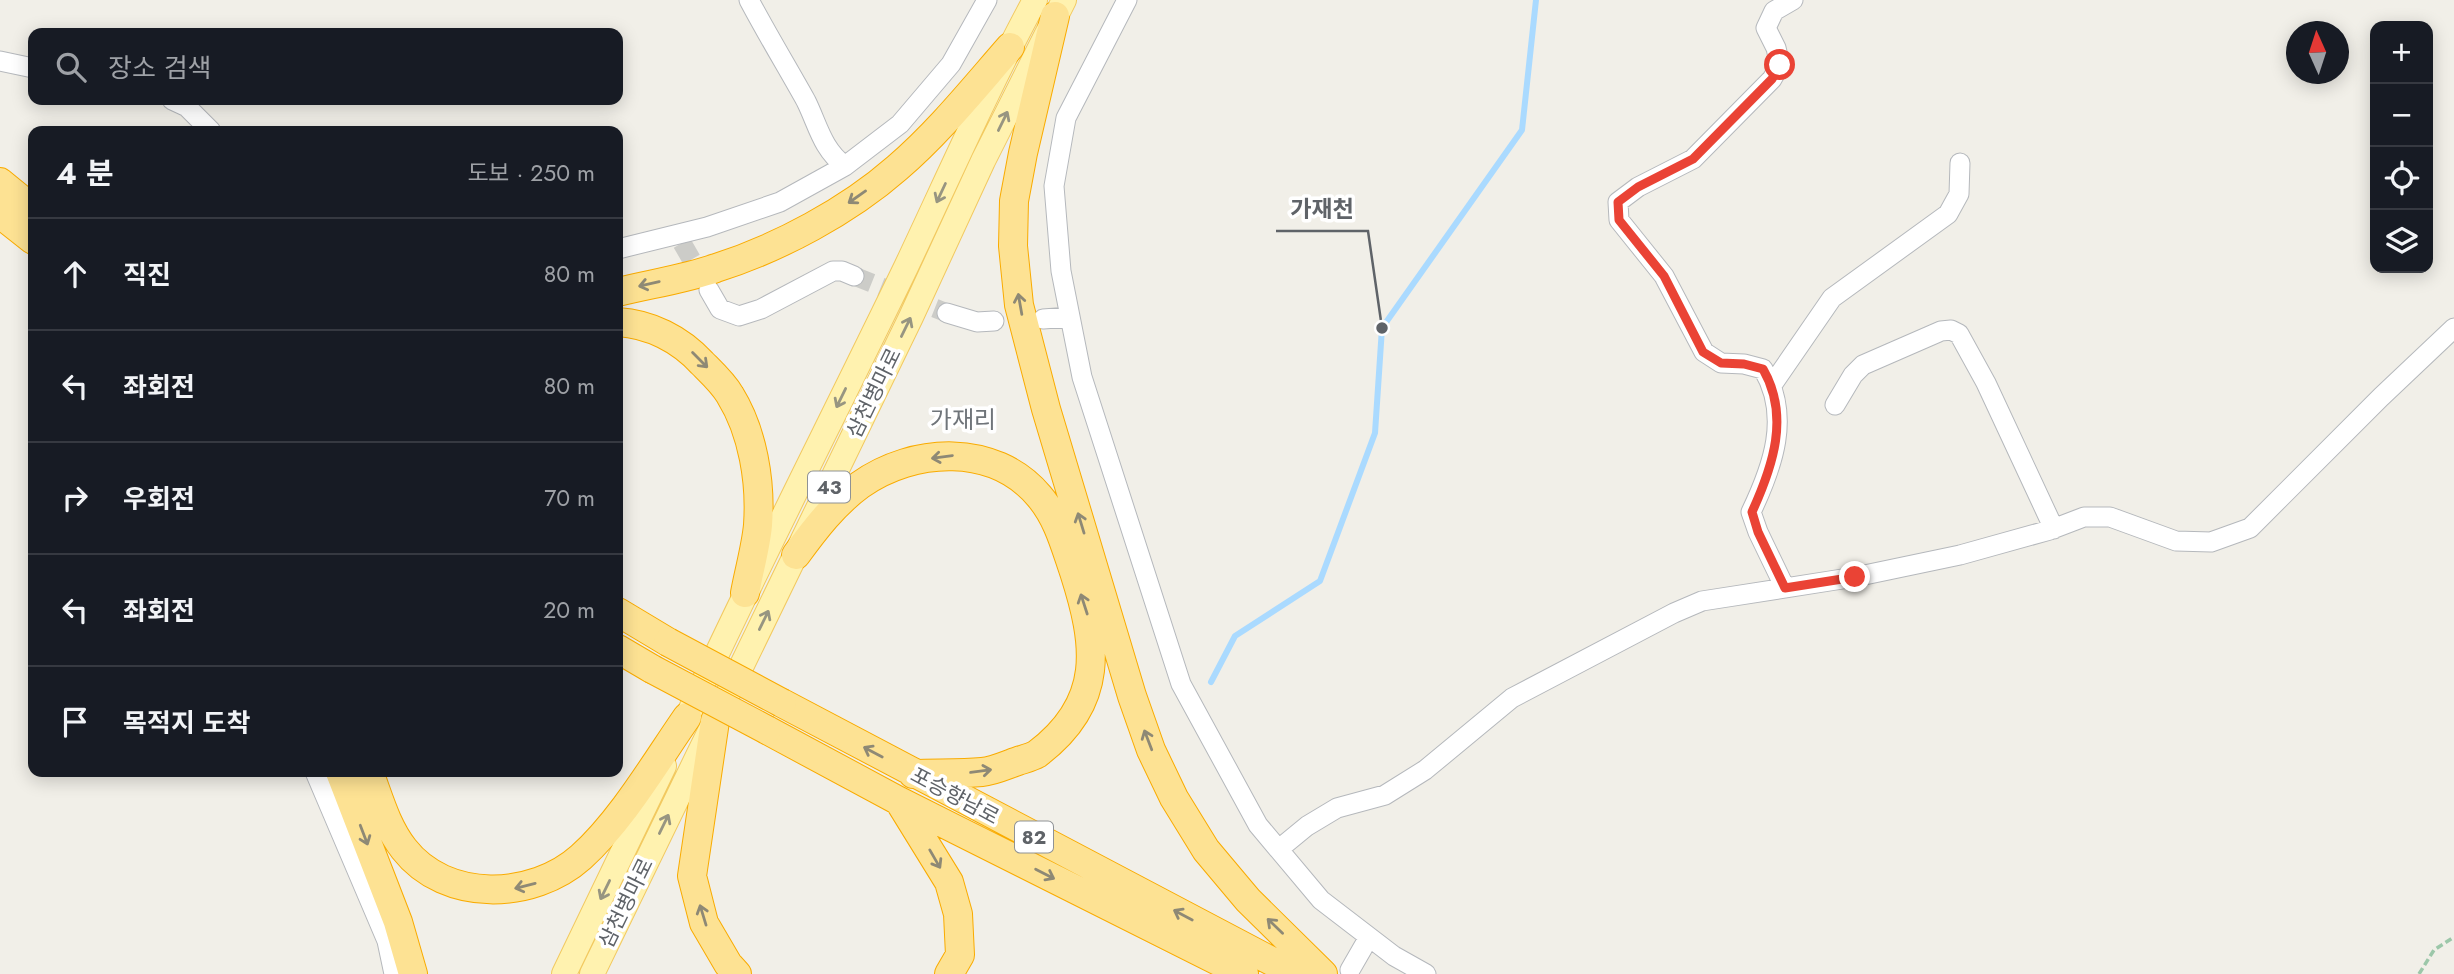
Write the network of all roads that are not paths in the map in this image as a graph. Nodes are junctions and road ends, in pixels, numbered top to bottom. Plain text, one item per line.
1 (749, 0) edge
2 (987, 0) edge
3 (1127, 0) edge
4 (1793, 0) edge
5 (1051, 5) edge
6 (1010, 47) junction
7 (0, 61) edge
8 (28, 67) edge
9 (183, 105) edge
10 (206, 126) edge
11 (1960, 163) dead end
12 (845, 166) junction
13 (0, 182) edge
14 (28, 205) edge
15 (0, 214) edge
16 (28, 236) edge
17 (623, 248) edge
18 (854, 276) tunnel mouth
19 (709, 290) tunnel mouth
20 (623, 291) edge
21 (947, 313) tunnel mouth
22 (1070, 317) junction
23 (1043, 319) dead end
24 (994, 321) dead end
25 (623, 322) edge
26 (2454, 328) edge
27 (1772, 385) junction
28 (1835, 405) dead end
29 (2054, 529) junction
30 (796, 555) junction
31 (1785, 588) junction
32 (745, 593) junction
33 (623, 615) edge
34 (623, 652) edge
35 (687, 717) junction
36 (715, 721) junction
37 (913, 774) junction
38 (317, 777) edge
39 (342, 777) edge
40 (371, 777) edge
41 (899, 801) junction
42 (1279, 849) junction
43 (1369, 937) junction
44 (1337, 972) edge
45 (394, 974) edge
46 (413, 974) edge
47 (564, 974) edge
48 (592, 974) edge
49 (737, 974) edge
50 (949, 974) edge
51 (1244, 974) edge
52 (1296, 974) edge
53 (1426, 974) edge

1 - 12 street
2 - 12 street
3 - 22 street
4 - 27 street
5 - 6 main road, 삼천병마로 / 43
30 -> 5 main road, 삼천병마로 / 43
44 -> 5 highway
6 -> 20 highway
6 -> 32 main road, 삼천병마로 / 43
7 - 8 street
9 - 10 street
11 - 27 street
12 - 17 street
13 - 14 highway
15 - 16 highway
18 - 19 street
21 - 24 street
22 - 23 street
22 - 42 street
25 -> 32 highway
26 - 29 street
27 - 31 street
28 - 29 street
29 - 31 street
36 -> 30 main road, 삼천병마로 / 43
37 -> 30 highway
31 - 42 street
32 - 35 main road, 삼천병마로 / 43
37 -> 33 highway, 포승향남로 / 82, bridge
34 - 41 highway, 포승향남로 / 82, bridge
35 -> 40 highway
35 -> 47 main road, 삼천병마로 / 43
48 -> 36 main road, 삼천병마로 / 43
49 -> 36 highway
52 -> 37 highway, 포승향남로 / 82
38 - 45 street
39 -> 46 highway
41 -> 50 highway
41 -> 51 highway, 포승향남로 / 82
42 - 43 street
43 - 44 street
43 - 53 street

